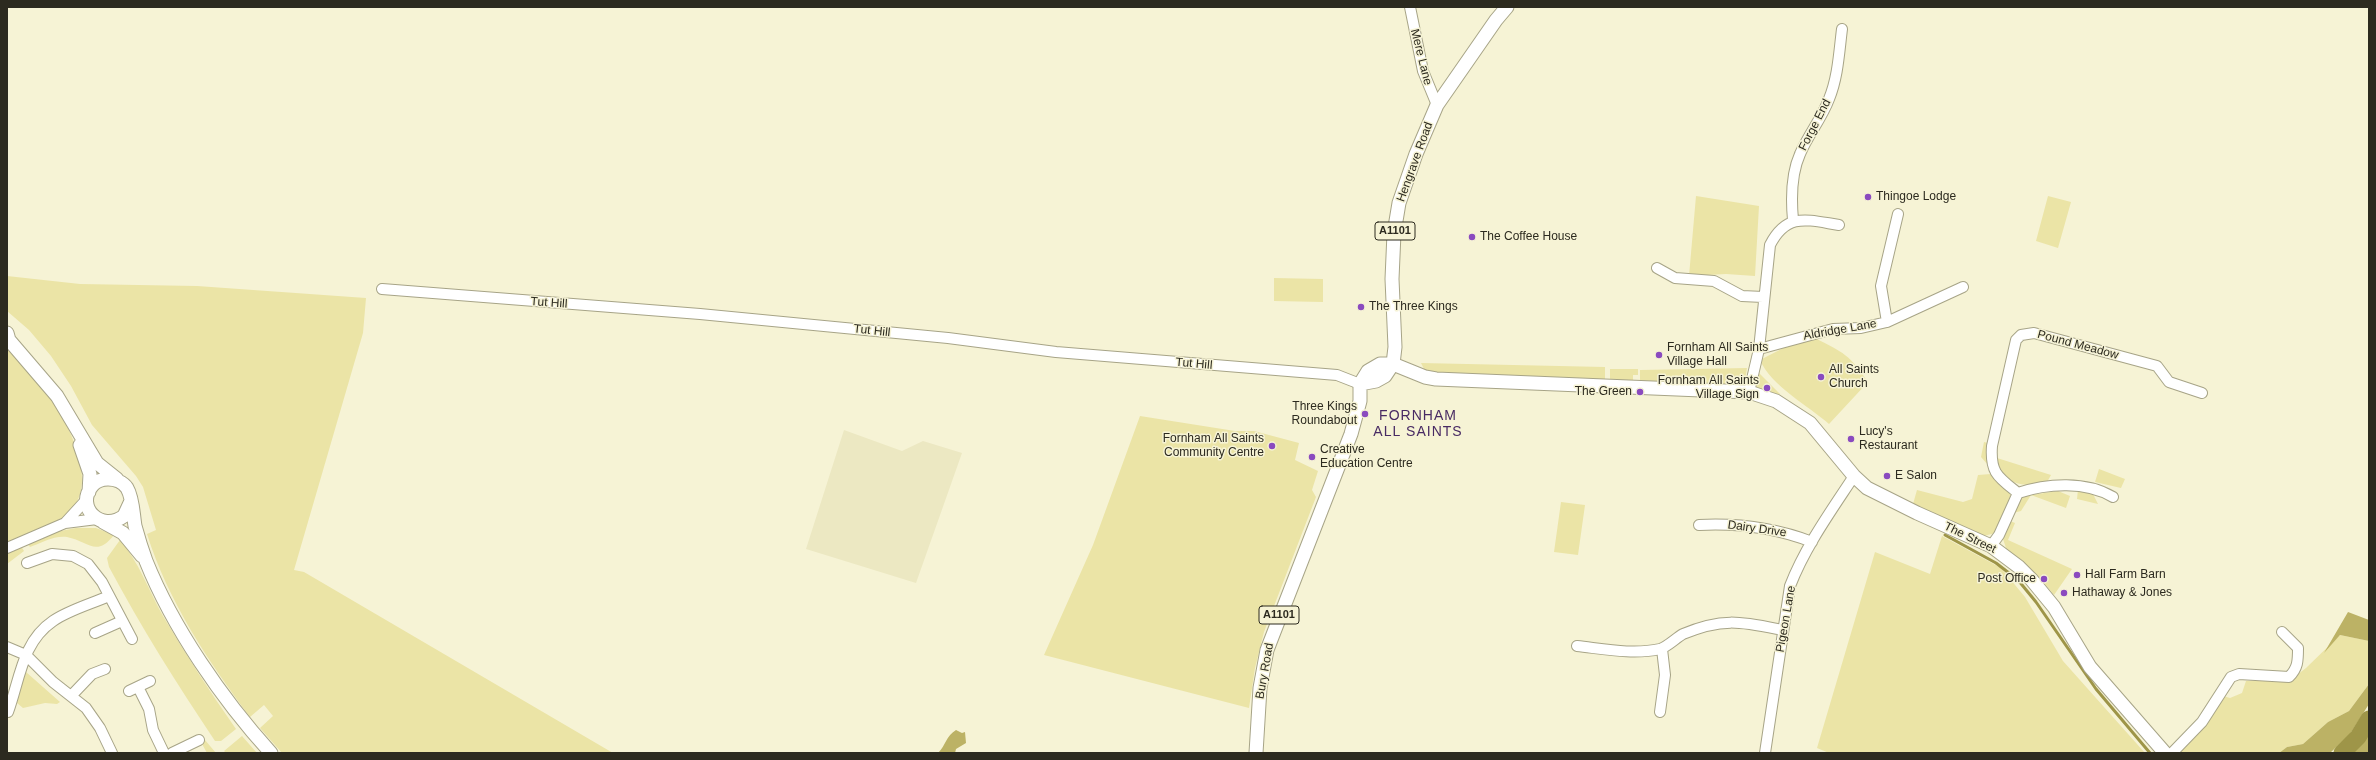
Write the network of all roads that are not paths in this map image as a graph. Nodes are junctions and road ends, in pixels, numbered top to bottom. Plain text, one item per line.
1 (1410, 7) edge
2 (1507, 7) edge
3 (1842, 30) dead end
4 (1437, 105) junction
5 (1898, 214) dead end
6 (1794, 220) junction
7 (1839, 226) dead end
8 (1657, 268) dead end
9 (1963, 287) dead end
10 (382, 290) dead end
11 (1763, 298) junction
12 (1887, 322) junction
13 (8, 338) edge
14 (1759, 349) junction
15 (1393, 364) junction
16 (1360, 384) junction
17 (1749, 392) junction
18 (2202, 393) dead end
19 (75, 426) junction
20 (1854, 476) junction
21 (120, 482) junction
22 (2018, 493) junction
23 (88, 495) junction
24 (2113, 497) dead end
25 (131, 501) junction
26 (100, 520) junction
27 (65, 523) junction
28 (1699, 525) dead end
29 (1812, 542) junction
30 (1991, 546) junction
31 (7, 548) edge
32 (146, 560) junction
33 (27, 563) dead end
34 (109, 596) junction
35 (122, 621) junction
36 (1782, 630) junction
37 (2282, 632) dead end
38 (95, 633) dead end
39 (132, 639) dead end
40 (1577, 646) dead end
41 (7, 647) edge
42 (1662, 648) junction
43 (26, 655) junction
44 (105, 669) dead end
45 (150, 681) dead end
46 (71, 696) junction
47 (8, 712) dead end
48 (1660, 712) dead end
49 (199, 740) dead end
50 (112, 753) edge
51 (164, 753) edge
52 (172, 753) edge
53 (271, 753) edge
54 (1256, 753) edge
55 (1765, 753) edge
56 (2165, 753) edge
57 (2172, 753) edge

1 - 4 street, Mere Lane
2 - 4 main road, A1101
3 - 6 street, Forge End
4 - 15 main road, Hengrave Road / A1101
5 - 12 street
6 - 7 street
6 - 11 street
8 - 11 street
9 - 12 street, Aldridge Lane
10 - 16 street, Tut Hill
11 - 14 street
12 - 14 street, Aldridge Lane
13 - 19 main road
14 - 17 street
15 - 16 main road
15 - 17 main road
16 - 54 main road, Bury Road / A1101
17 - 20 main road, The Street
18 - 22 street, Pound Meadow
19 - 21 main road
19 - 23 main road
20 - 29 street, Pigeon Lane
20 - 30 main road, The Street
21 - 23 main road
21 - 25 main road
22 - 24 street
22 - 30 street
23 - 26 main road
23 - 27 street
25 - 26 main road
25 - 32 main road
26 - 27 street
26 - 32 main road
27 - 31 street
28 - 29 street, Dairy Drive
29 - 36 street, Pigeon Lane
30 - 56 main road, The Street
32 - 53 main road
33 - 34 street
34 - 35 street
34 - 43 street
35 - 38 street
35 - 39 street
36 - 42 street
36 - 55 street, Pigeon Lane
37 - 57 street
40 - 42 street
41 - 43 street
42 - 48 street
43 - 46 street
43 - 47 street
44 - 46 street
45 - 51 street
46 - 50 street
49 - 52 street

